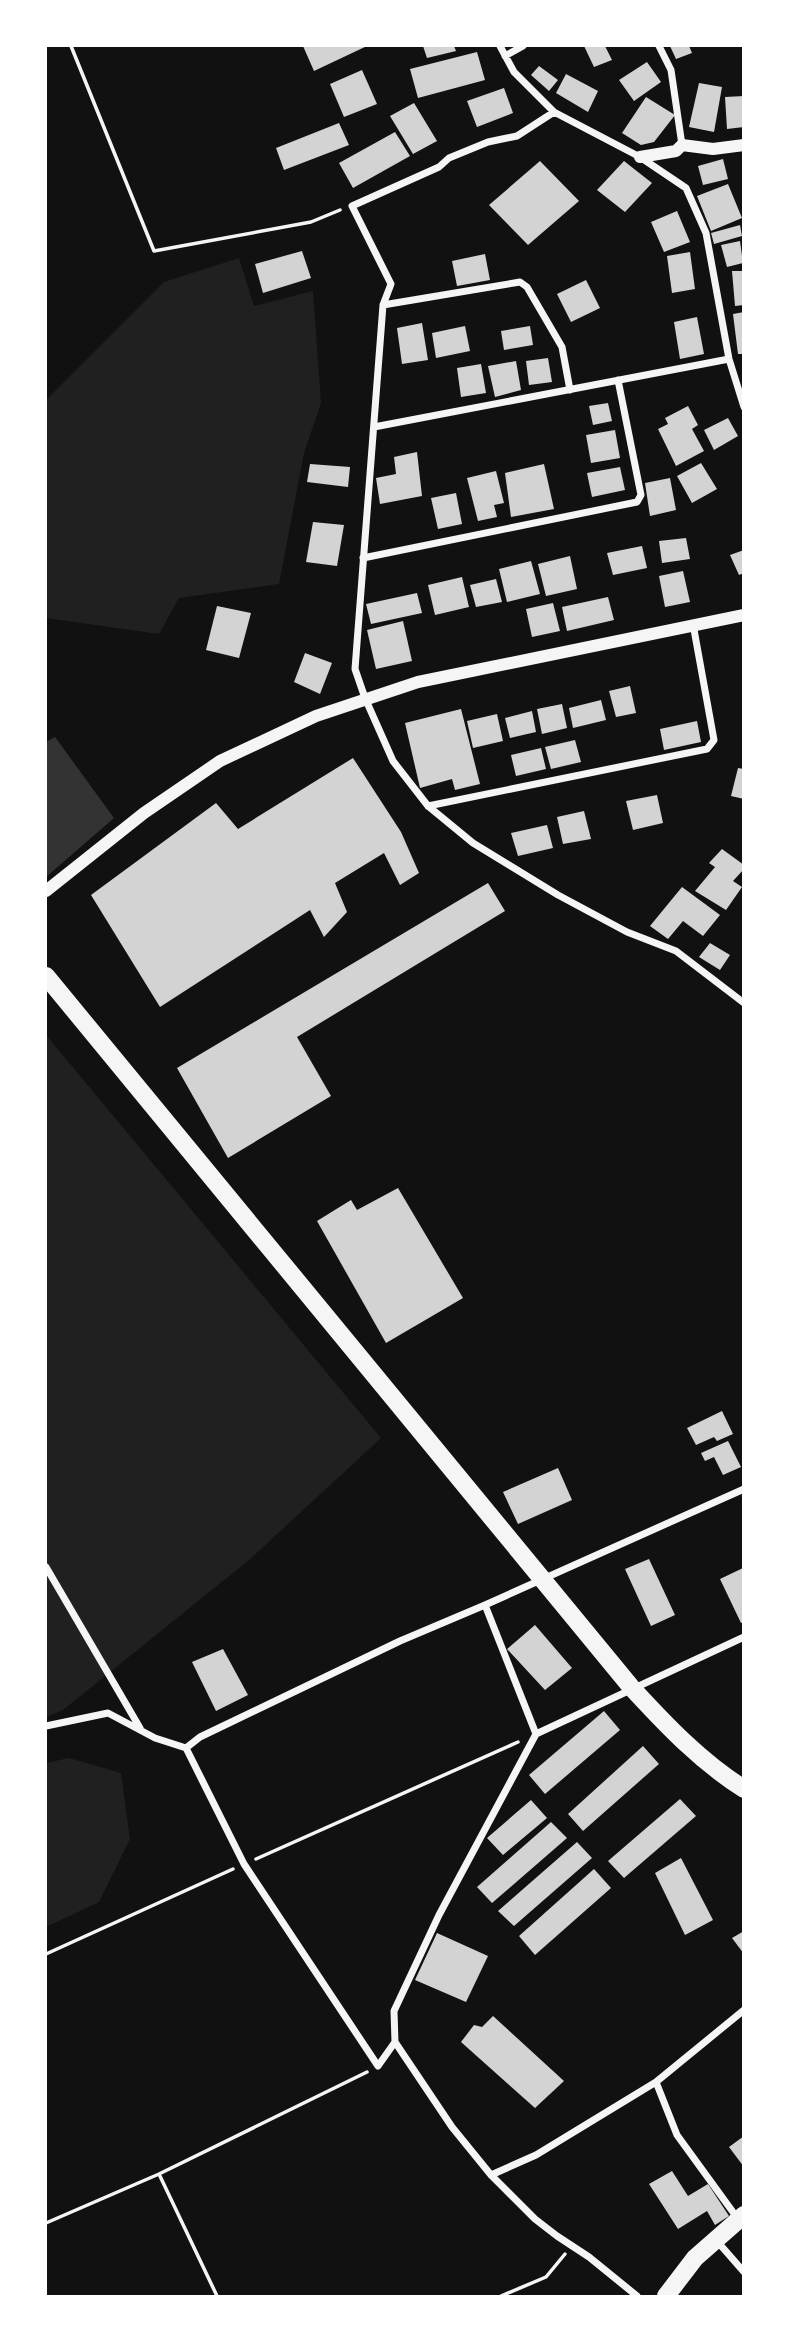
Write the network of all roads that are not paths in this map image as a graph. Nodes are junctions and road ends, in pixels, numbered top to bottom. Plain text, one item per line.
1 (500, 46) edge
2 (523, 46) edge
3 (659, 46) edge
4 (505, 56) junction
5 (554, 112) junction
6 (682, 145) junction
7 (744, 145) edge
8 (640, 157) junction
9 (383, 305) junction
10 (729, 359) junction
11 (618, 380) junction
12 (570, 390) junction
13 (744, 407) edge
14 (374, 427) junction
15 (363, 558) junction
16 (744, 615) edge
17 (693, 624) junction
18 (365, 698) junction
19 (428, 806) junction
20 (46, 891) edge
21 (46, 976) edge
22 (744, 1003) edge
23 (744, 1489) edge
24 (46, 1567) edge
25 (543, 1579) junction
26 (485, 1605) junction
27 (744, 1637) edge
28 (632, 1687) junction
29 (46, 1726) edge
30 (140, 1729) junction
31 (536, 1734) junction
32 (186, 1748) junction
33 (744, 1789) edge
34 (744, 2010) edge
35 (395, 2042) junction
36 (656, 2082) junction
37 (491, 2175) junction
38 (741, 2217) edge
39 (716, 2239) junction
40 (744, 2272) edge
41 (637, 2297) edge
42 (666, 2297) edge

1 - 4 street
2 - 4 street
3 - 6 street
4 - 5 street
5 - 8 street
5 - 9 street
6 - 7 street
6 - 8 street
8 - 10 street
9 - 12 street
9 - 14 street
10 - 11 street
10 - 13 street
11 - 12 street
11 - 15 street
12 - 14 street
14 - 15 street
15 - 18 street
16 - 17 street
17 - 18 street
17 - 19 street
18 - 19 street
18 - 20 street
19 - 22 street
21 - 25 main road
23 - 25 street
24 - 30 street
25 - 26 street
25 - 28 main road
26 - 31 street
26 - 32 street
27 - 28 street
28 - 31 street
28 - 33 main road
29 - 30 street
30 - 32 street
31 - 35 street
32 - 35 street
34 - 36 street
35 - 37 street
36 - 37 street
36 - 38 street
37 - 41 street
38 - 39 main road
39 - 40 street
39 - 42 main road

